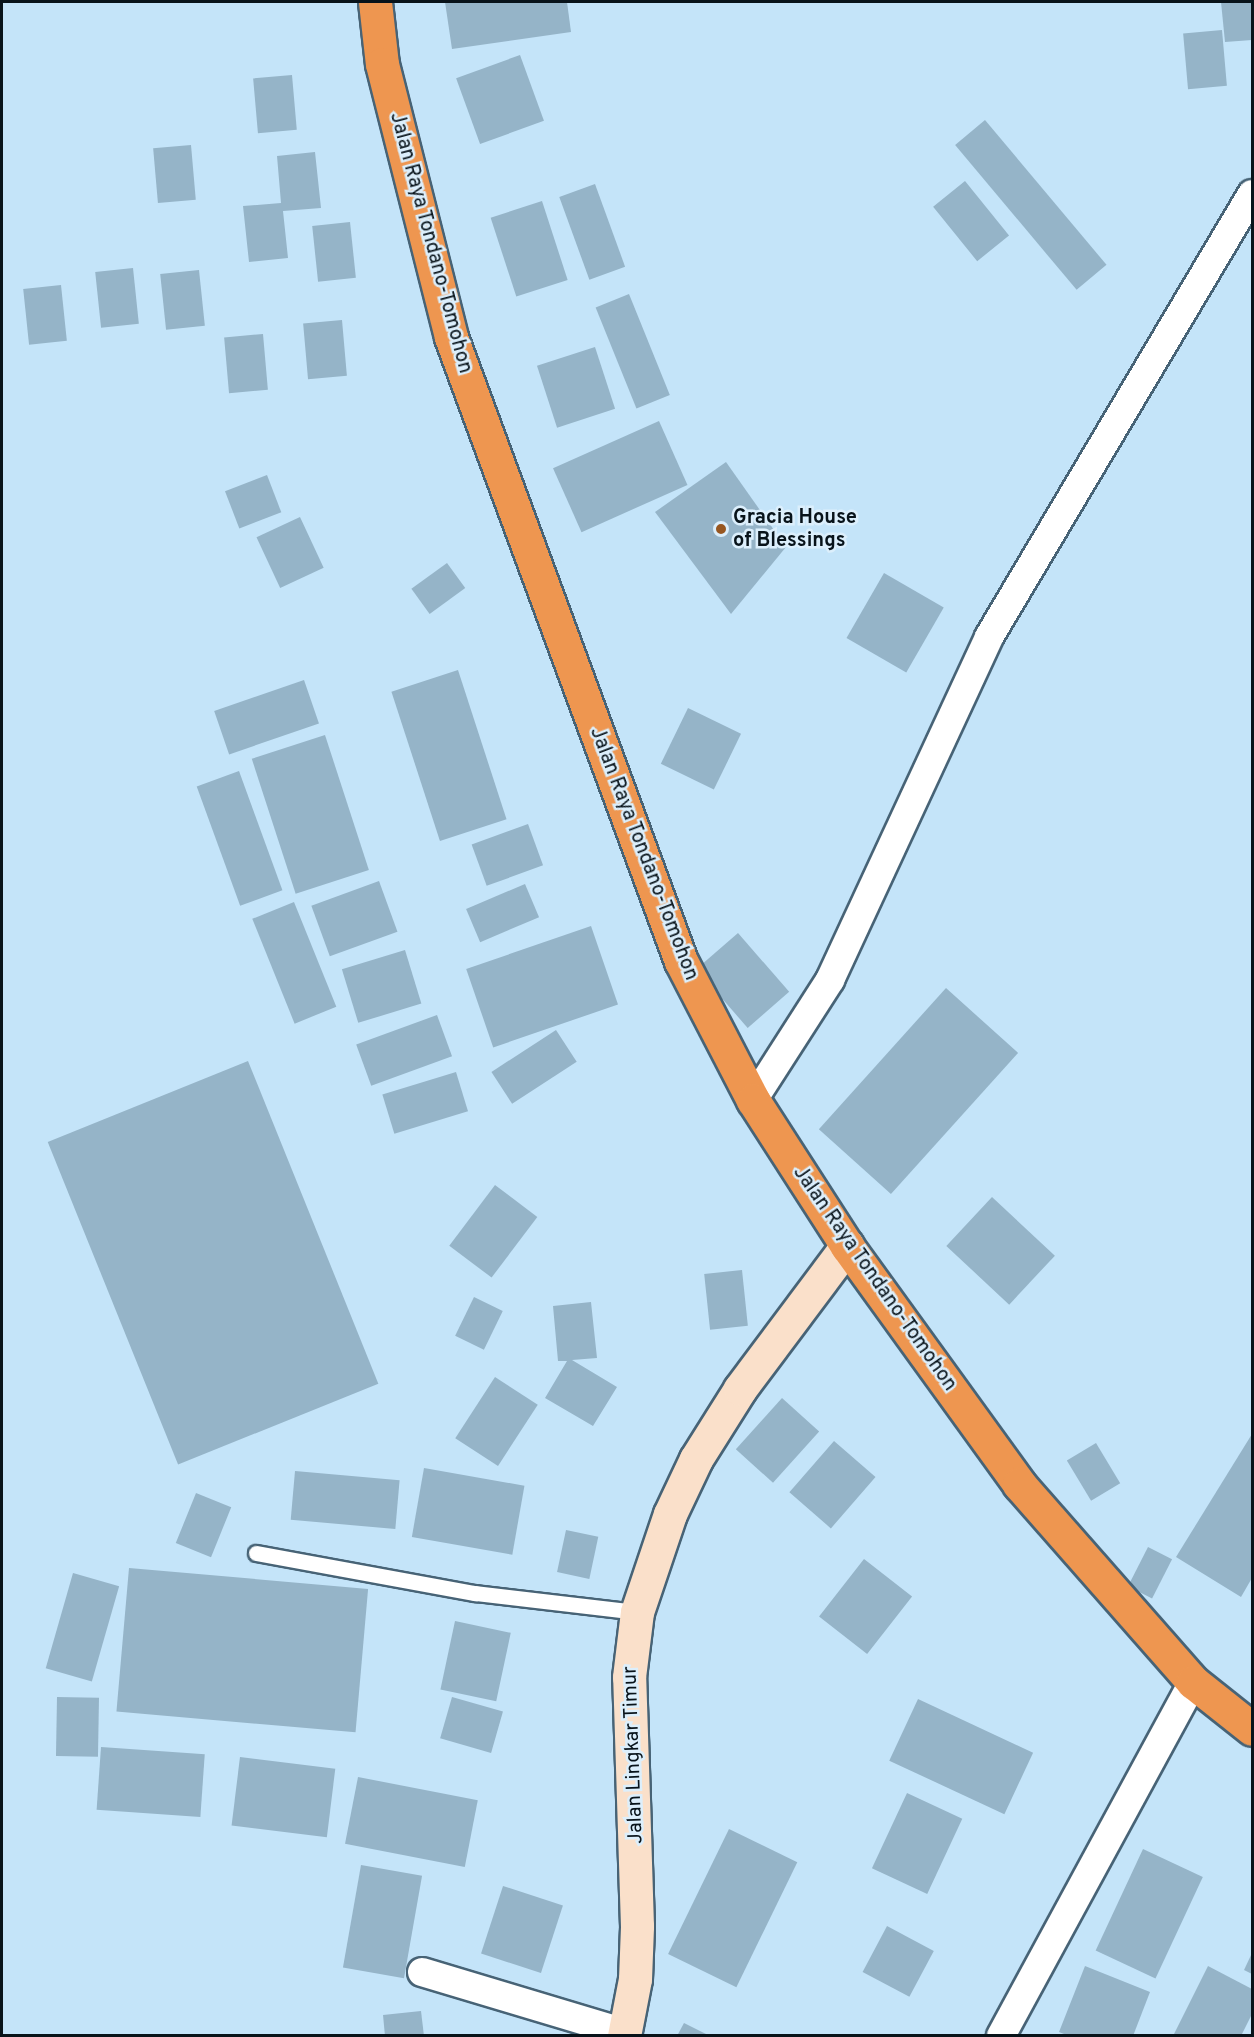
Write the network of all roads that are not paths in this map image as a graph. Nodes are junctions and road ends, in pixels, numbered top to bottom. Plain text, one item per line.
1 (375, 2) edge
2 (1252, 194) edge
3 (753, 1100) junction
4 (847, 1246) junction
5 (256, 1553) dead end
6 (637, 1612) junction
7 (1193, 1682) junction
8 (1252, 1729) edge
9 (422, 1972) dead end
10 (624, 2034) edge
11 (1001, 2036) edge

1 - 3 highway, Jalan Raya Tondano-Tomohon
2 - 3 street
3 - 4 highway, Jalan Raya Tondano-Tomohon
4 - 6 main road, Jalan Lingkar Timur
4 - 7 highway, Jalan Raya Tondano-Tomohon
5 - 6 lane
6 - 10 main road, Jalan Lingkar Timur
7 - 8 highway, Jalan Raya Tondano-Tomohon
7 - 11 street
9 - 10 street

